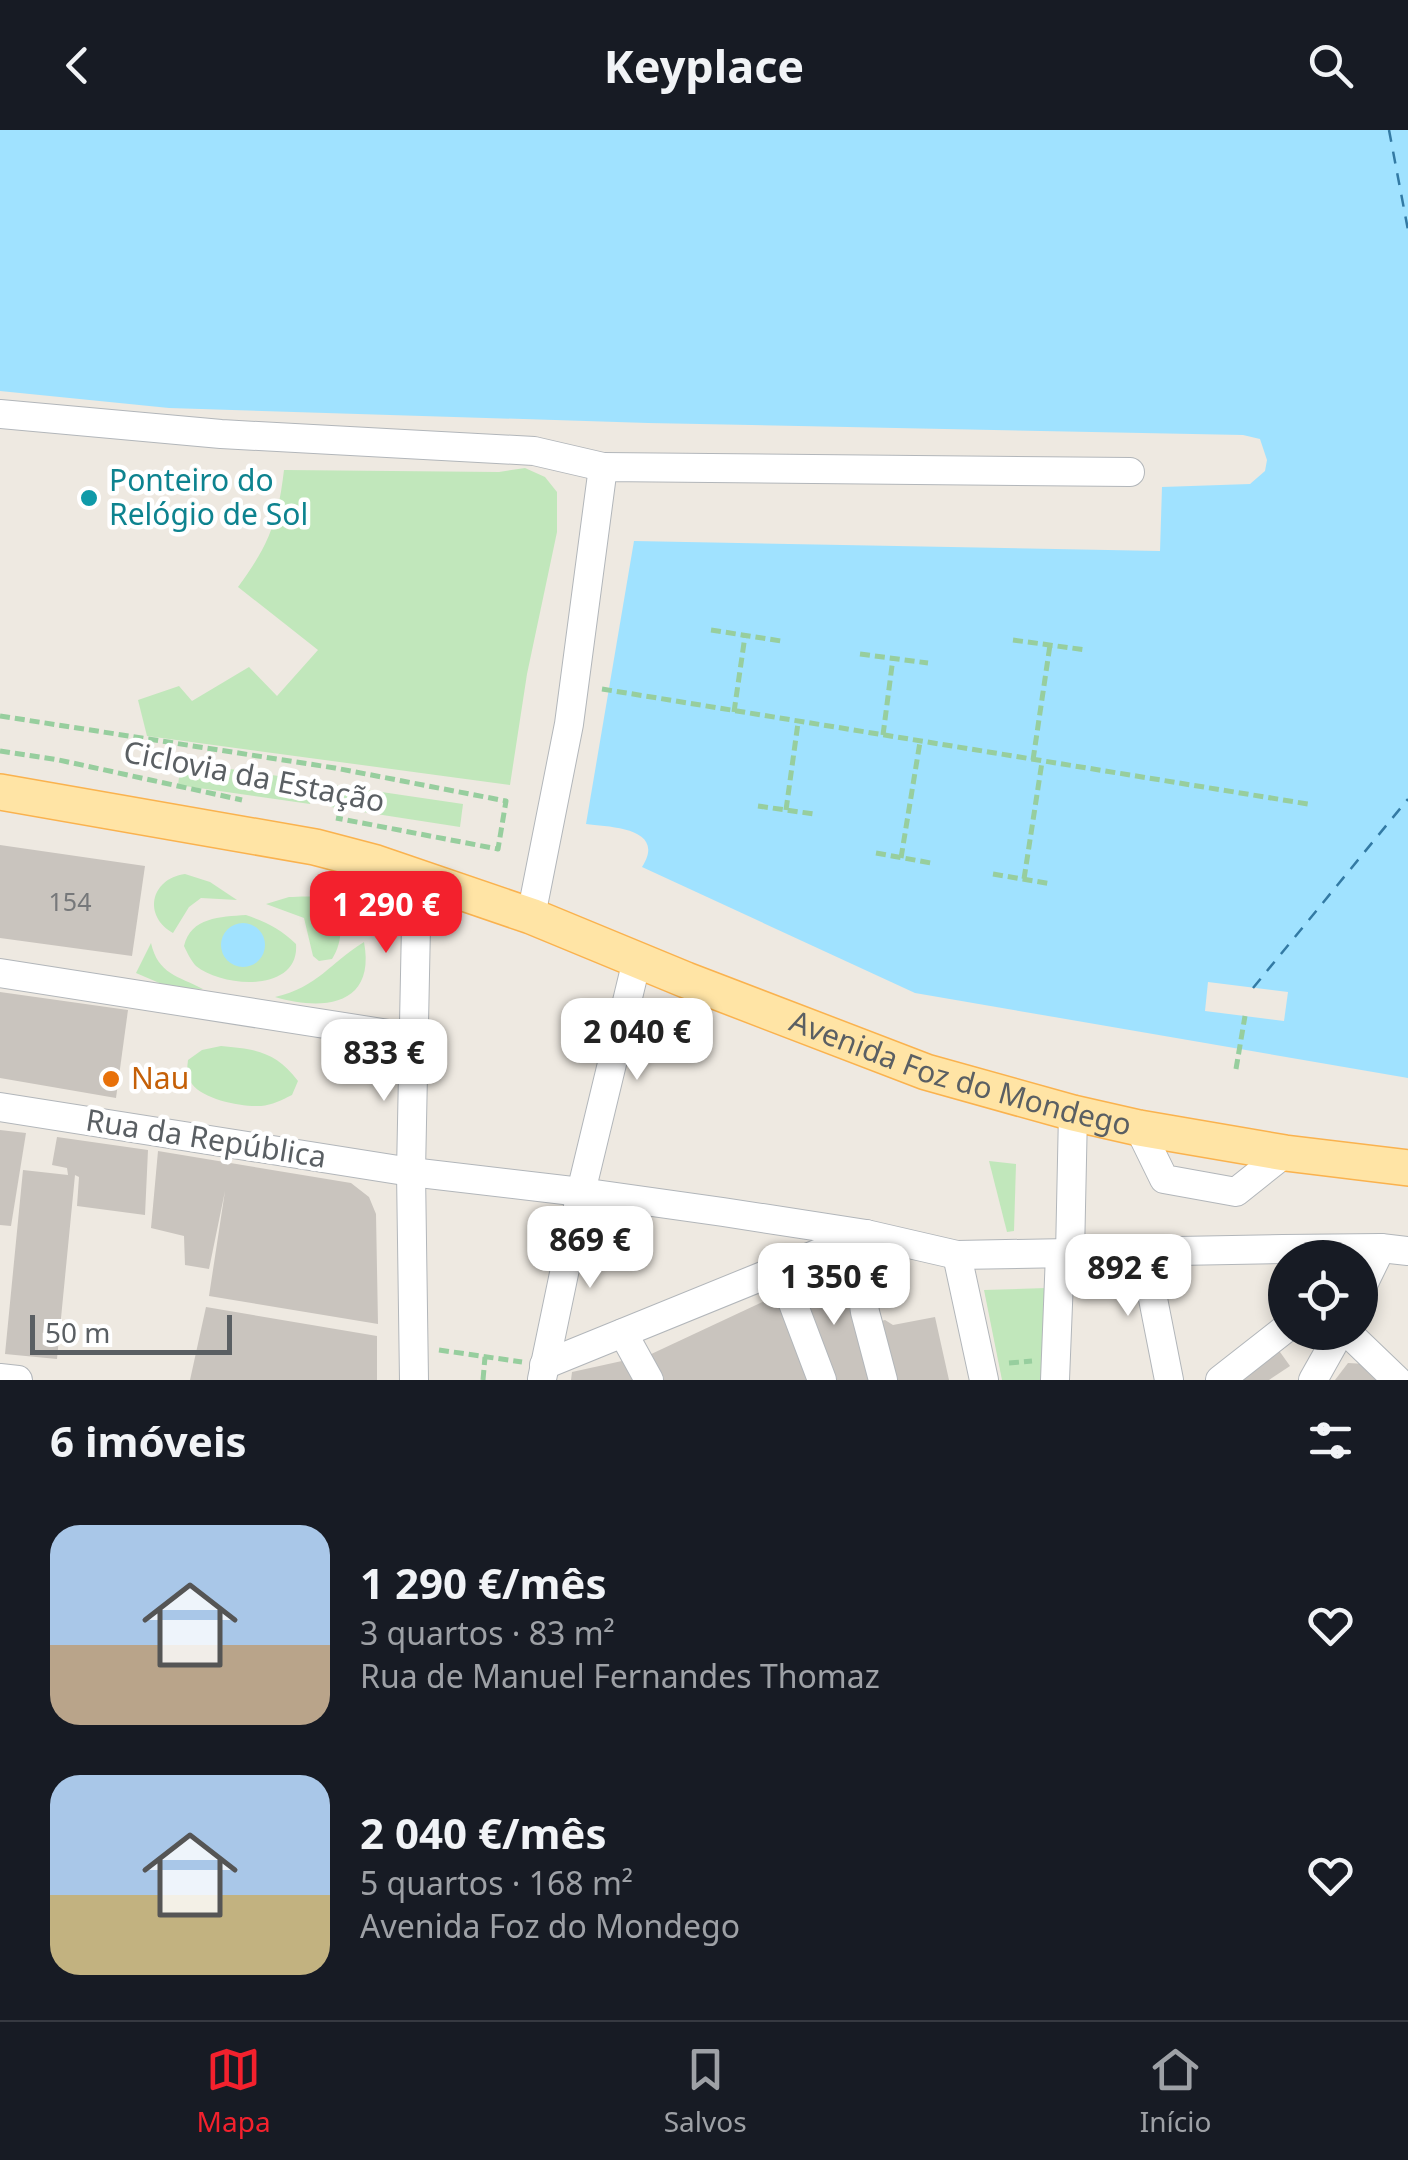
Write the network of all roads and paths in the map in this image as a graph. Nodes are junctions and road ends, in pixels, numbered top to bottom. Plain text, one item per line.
1 (0, 414) edge
2 (603, 466) junction
3 (1130, 472) dead end
4 (711, 630) dead end
5 (745, 636) junction
6 (1013, 640) dead end
7 (781, 641) dead end
8 (1050, 645) junction
9 (1086, 650) dead end
10 (860, 654) dead end
11 (893, 658) junction
12 (928, 663) dead end
13 (574, 685) junction
14 (734, 712) junction
15 (0, 716) edge
16 (798, 722) junction
17 (882, 736) junction
18 (920, 742) junction
19 (0, 751) edge
20 (1033, 760) junction
21 (1042, 762) junction
22 (0, 792) edge
23 (250, 802) dead end
24 (1308, 804) dead end
25 (758, 806) dead end
26 (786, 810) junction
27 (814, 814) dead end
28 (327, 816) dead end
29 (876, 854) dead end
30 (901, 858) junction
31 (931, 863) dead end
32 (993, 874) dead end
33 (417, 876) junction
34 (1024, 879) junction
35 (1052, 884) dead end
36 (530, 916) junction
37 (637, 960) junction
38 (0, 973) edge
39 (1245, 1016) dead end
40 (414, 1038) junction
41 (1236, 1070) dead end
42 (0, 1106) edge
43 (1073, 1113) junction
44 (1408, 1168) edge
45 (411, 1172) junction
46 (582, 1192) junction
47 (866, 1234) junction
48 (1394, 1249) edge
49 (1144, 1253) junction
50 (1268, 1253) edge
51 (1065, 1254) junction
52 (957, 1255) junction
53 (780, 1269) junction
54 (1378, 1269) edge
55 (623, 1333) junction
56 (1268, 1342) edge
57 (415, 1346) junction
58 (1330, 1350) edge
59 (1367, 1350) edge
60 (485, 1357) junction
61 (1055, 1370) edge
62 (543, 1372) edge
63 (983, 1372) edge
64 (0, 1378) edge
65 (18, 1380) edge
66 (414, 1380) edge
67 (482, 1380) edge
68 (649, 1380) edge
69 (822, 1380) edge
70 (883, 1380) edge
71 (1169, 1380) edge
72 (1220, 1380) edge
73 (1314, 1380) edge
74 (1398, 1380) edge

1 - 2 street
2 - 3 street
2 - 13 street
4 - 5 path
5 - 7 path
5 - 14 path
6 - 8 path
8 - 9 path
8 - 20 path
10 - 11 path
11 - 12 path
11 - 17 path
13 - 14 path
13 - 36 street
14 - 16 path
15 - 28 path, Ciclovia da Estação
16 - 17 path
16 - 26 path
17 - 18 path
18 - 20 path
18 - 30 path
19 - 23 path, Ciclovia da Estação
20 - 21 path
21 - 24 path
21 - 34 path
22 - 33 main road, Avenida Foz do Mondego
25 - 26 path
26 - 27 path
29 - 30 path
30 - 31 path
32 - 34 path
33 - 36 main road, Avenida Foz do Mondego
33 - 40 street
34 - 35 path
36 - 37 main road, Avenida Foz do Mondego
37 - 43 main road, Avenida Foz do Mondego
37 - 46 street
38 - 40 street
39 - 41 path
40 - 45 street
42 - 45 street, Rua da República
43 - 44 main road, Avenida Foz do Mondego
43 - 51 street
45 - 46 street, Rua da República
45 - 57 street
46 - 47 street, Rua da República
46 - 62 street
47 - 52 street, Rua da República
47 - 53 street
47 - 70 street
48 - 54 street
49 - 50 street, Rua da República
49 - 51 street, Rua da República
49 - 71 street
51 - 52 street, Rua da República
51 - 61 street
52 - 63 street
53 - 55 street
53 - 69 street
55 - 62 street
55 - 68 street
56 - 72 street
57 - 60 path
57 - 66 street
58 - 73 street
59 - 74 street
60 - 62 path
60 - 67 path
61 - 63 path
64 - 65 street

